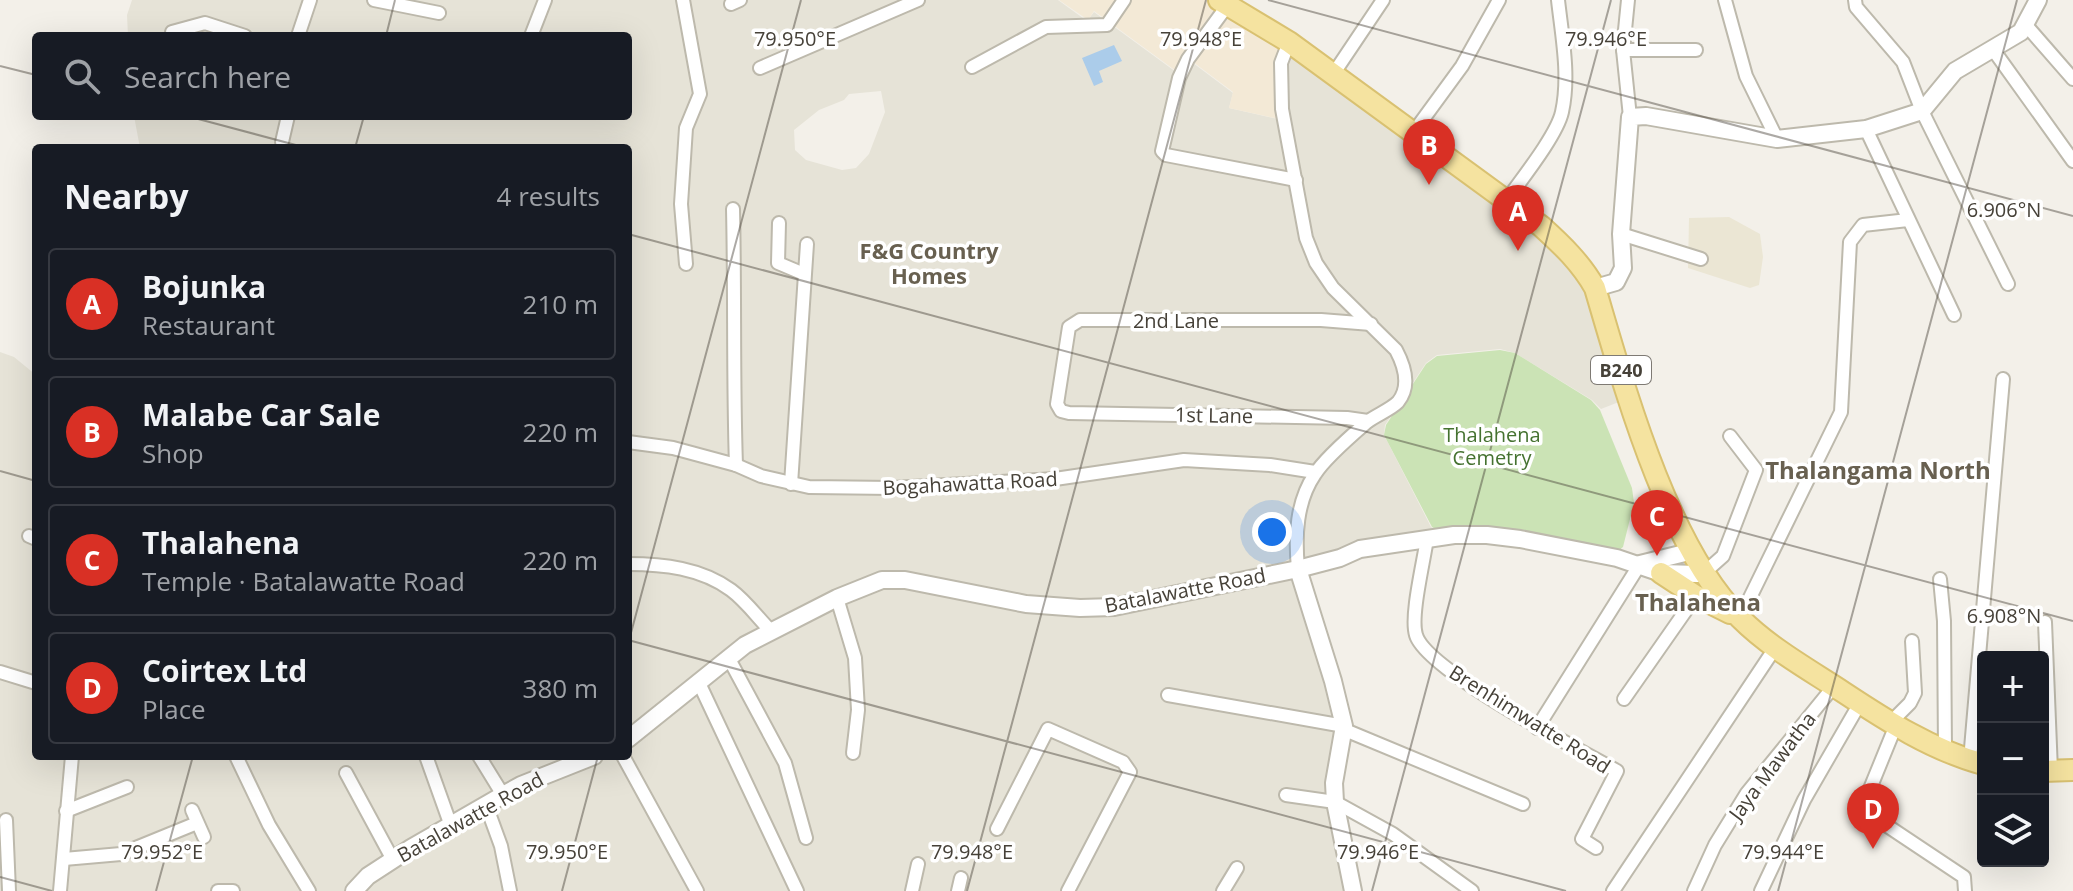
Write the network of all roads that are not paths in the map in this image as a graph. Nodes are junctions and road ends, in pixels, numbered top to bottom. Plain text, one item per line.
1 (310, 0) edge
2 (374, 0) edge
3 (545, 0) edge
4 (683, 0) edge
5 (918, 0) edge
6 (1124, 0) edge
7 (1383, 0) edge
8 (1499, 0) edge
9 (1558, 0) edge
10 (1628, 0) edge
11 (1725, 0) edge
12 (1855, 0) edge
13 (2038, 0) edge
14 (1223, 3) edge
15 (439, 13) dead end
16 (2025, 24) junction
17 (172, 32) dead end
18 (233, 32) edge
19 (299, 32) edge
20 (533, 32) edge
21 (1289, 42) junction
22 (1992, 48) junction
23 (1623, 50) junction
24 (1696, 50) dead end
25 (972, 67) dead end
26 (760, 68) dead end
27 (1334, 73) junction
28 (2073, 79) edge
29 (1922, 111) junction
30 (1630, 117) junction
31 (287, 120) edge
32 (1866, 129) junction
33 (1413, 133) junction
34 (1777, 139) junction
35 (282, 142) dead end
36 (2073, 161) edge
37 (1296, 180) junction
38 (1506, 201) junction
39 (733, 209) dead end
40 (1908, 220) junction
41 (779, 223) dead end
42 (1621, 234) junction
43 (807, 244) dead end
44 (1701, 259) dead end
45 (686, 264) dead end
46 (804, 274) junction
47 (2008, 284) dead end
48 (1595, 288) junction
49 (1954, 315) dead end
50 (1371, 324) junction
51 (2003, 379) dead end
52 (1061, 411) joint
53 (1368, 421) junction
54 (1730, 436) dead end
55 (632, 443) edge
56 (736, 465) junction
57 (1315, 472) junction
58 (791, 484) junction
59 (1427, 538) junction
60 (1693, 551) junction
61 (632, 564) edge
62 (1640, 564) junction
63 (1298, 569) junction
64 (1705, 572) junction
65 (1661, 573) junction
66 (1940, 579) dead end
67 (1696, 596) junction
68 (837, 598) junction
69 (1740, 618) junction
70 (2045, 622) dead end
71 (771, 631) junction
72 (1912, 641) dead end
73 (1775, 648) junction
74 (728, 657) junction
75 (0, 672) edge
76 (32, 682) edge
77 (699, 683) junction
78 (1834, 686) junction
79 (1168, 695) dead end
80 (1624, 699) dead end
81 (1860, 703) junction
82 (1980, 723) edge
83 (2046, 723) edge
84 (1894, 724) junction
85 (1345, 728) junction
86 (1537, 728) junction
87 (632, 736) edge
88 (1945, 751) junction
89 (853, 753) dead end
90 (72, 760) edge
91 (238, 760) edge
92 (427, 760) edge
93 (481, 760) edge
94 (584, 760) edge
95 (625, 760) edge
96 (1977, 762) edge
97 (2073, 770) edge
98 (2049, 771) edge
99 (346, 773) dead end
100 (127, 787) dead end
101 (503, 795) junction
102 (1286, 795) dead end
103 (1335, 802) junction
104 (1523, 804) dead end
105 (486, 805) junction
106 (192, 810) dead end
107 (66, 811) junction
108 (6, 820) dead end
109 (197, 823) junction
110 (451, 826) junction
111 (997, 829) dead end
112 (204, 837) dead end
113 (806, 838) dead end
114 (1596, 848) dead end
115 (64, 859) junction
116 (393, 860) junction
117 (918, 864) dead end
118 (1237, 868) dead end
119 (9, 891) edge
120 (60, 891) edge
121 (218, 891) edge
122 (233, 891) edge
123 (309, 891) edge
124 (354, 891) edge
125 (510, 891) edge
126 (697, 891) edge
127 (797, 891) edge
128 (912, 891) edge
129 (1068, 891) edge
130 (1223, 891) edge
131 (1353, 891) edge
132 (1472, 891) edge
133 (1613, 891) edge
134 (1694, 891) edge
135 (1761, 891) edge
136 (1965, 891) edge

1 - 19 street
2 - 15 street
3 - 20 street
4 - 45 street
5 - 26 street
6 - 25 street
7 - 27 street
8 - 33 street
9 - 38 street
10 - 23 street
11 - 34 street
12 - 29 street
13 - 16 street
14 - 21 main road, B240
14 - 37 street
16 - 22 street
16 - 28 street
17 - 18 street
21 - 27 main road, B240
21 - 37 street
22 - 29 street
22 - 36 street
23 - 24 street
23 - 30 street
27 - 33 main road, B240
29 - 32 street
29 - 47 street
30 - 34 street
30 - 42 street
31 - 35 street
32 - 34 street
32 - 40 street
33 - 38 main road, B240
37 - 50 street
38 - 48 main road, B240
39 - 56 street
40 - 49 street
40 - 69 street
41 - 46 street
42 - 44 street
42 - 48 street
43 - 46 street
46 - 58 street
48 - 60 main road, B240
50 - 52 street, 2nd Lane
50 - 53 street
51 - 82 street
52 - 53 street, 1st Lane
53 - 57 street
54 - 64 street
55 - 56 street, Bogahawatta Road
56 - 58 street, Bogahawatta Road
57 - 58 street, Bogahawatta Road
57 - 63 street
59 - 62 street, Batalawatte Road
59 - 63 street, Batalawatte Road
59 - 86 street, Brenhimwatte Road
60 - 62 street
60 - 64 main road, B240
61 - 71 street
62 - 65 street
62 - 86 street
63 - 68 street, Batalawatte Road
63 - 85 street
64 - 65 street
64 - 69 main road, B240
65 - 67 main road
66 - 88 street
67 - 69 main road
67 - 80 street
68 - 71 street, Batalawatte Road
68 - 89 street
69 - 73 main road, B240
70 - 83 street
71 - 74 street, Batalawatte Road
72 - 84 street
73 - 78 main road, B240
73 - 133 street
74 - 77 street, Batalawatte Road
74 - 113 street
75 - 76 street
77 - 87 street, Batalawatte Road
77 - 127 street
78 - 81 main road, B240
78 - 134 street, Jaya Mawatha
79 - 85 street
81 - 84 main road, B240
81 - 135 street
84 - 88 main road, B240
84 - 136 street
85 - 103 street
85 - 104 street
86 - 114 street, Brenhimwatte Road
88 - 96 main road, B240
90 - 107 street
91 - 123 street
92 - 110 street
93 - 101 street
94 - 101 street, Batalawatte Road
95 - 126 street
97 - 98 main road
99 - 116 street
100 - 107 street
101 - 105 street, Batalawatte Road
102 - 103 street
103 - 131 street
103 - 132 street
105 - 110 street, Batalawatte Road
105 - 125 street
106 - 109 street
107 - 115 street
108 - 119 street
109 - 112 street
109 - 115 street
110 - 116 street, Batalawatte Road
111 - 129 street
115 - 120 street
116 - 124 street, Batalawatte Road
117 - 128 street
118 - 130 street
121 - 122 street

